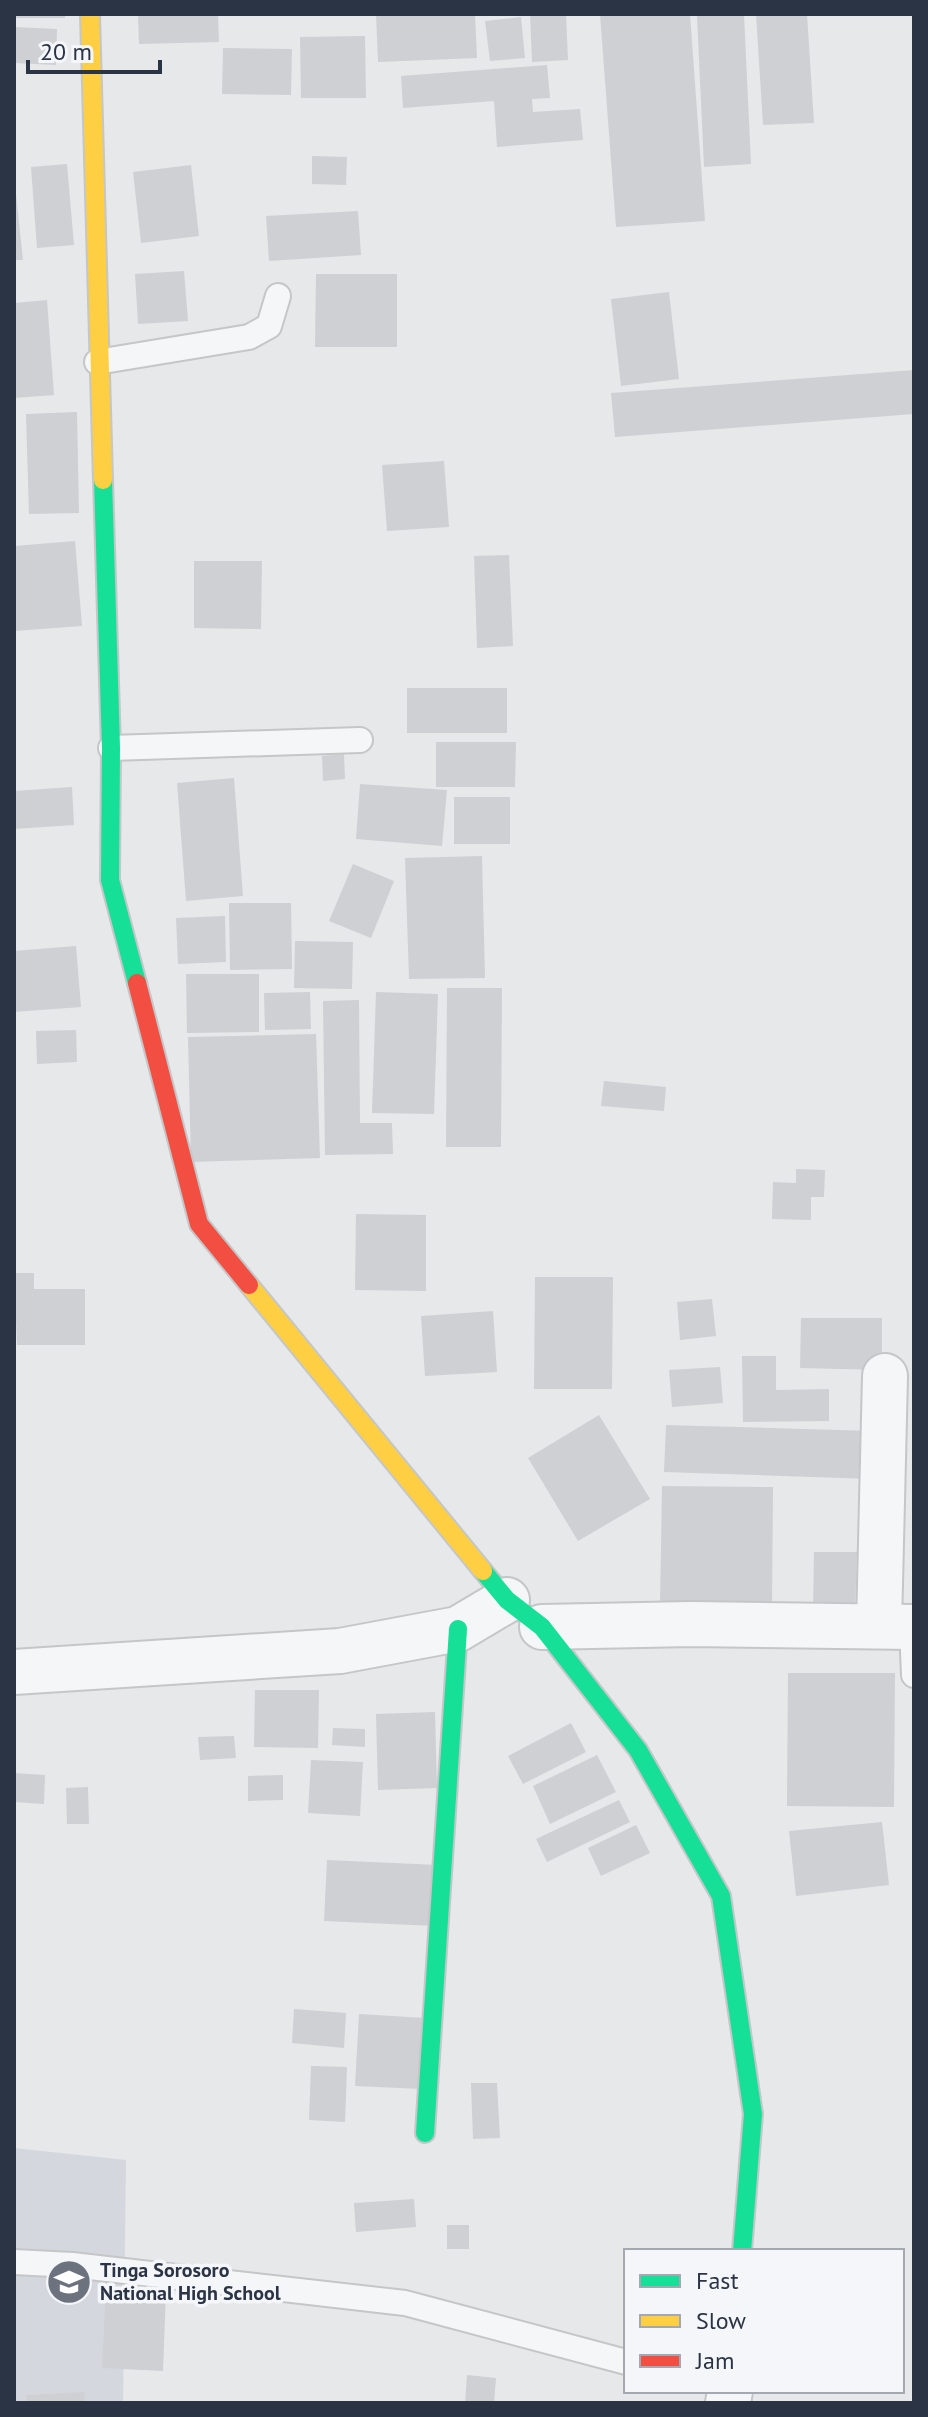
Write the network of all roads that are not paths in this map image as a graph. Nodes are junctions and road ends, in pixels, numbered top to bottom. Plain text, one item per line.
1 (90, 14) edge
2 (278, 296) dead end
3 (97, 362) junction
4 (360, 740) dead end
5 (111, 748) junction
6 (885, 1376) dead end
7 (507, 1600) junction
8 (542, 1627) junction
9 (902, 1627) edge
10 (458, 1629) junction
11 (14, 1672) edge
12 (914, 1675) edge
13 (425, 2133) dead end
14 (742, 2249) edge
15 (14, 2262) edge
16 (624, 2361) edge

1 - 3 street
2 - 3 lane
3 - 5 street
4 - 5 lane
5 - 7 street
6 - 9 street
7 - 8 street
7 - 10 street
8 - 9 street
8 - 14 street
9 - 12 lane
10 - 11 street
10 - 13 street
15 - 16 lane

